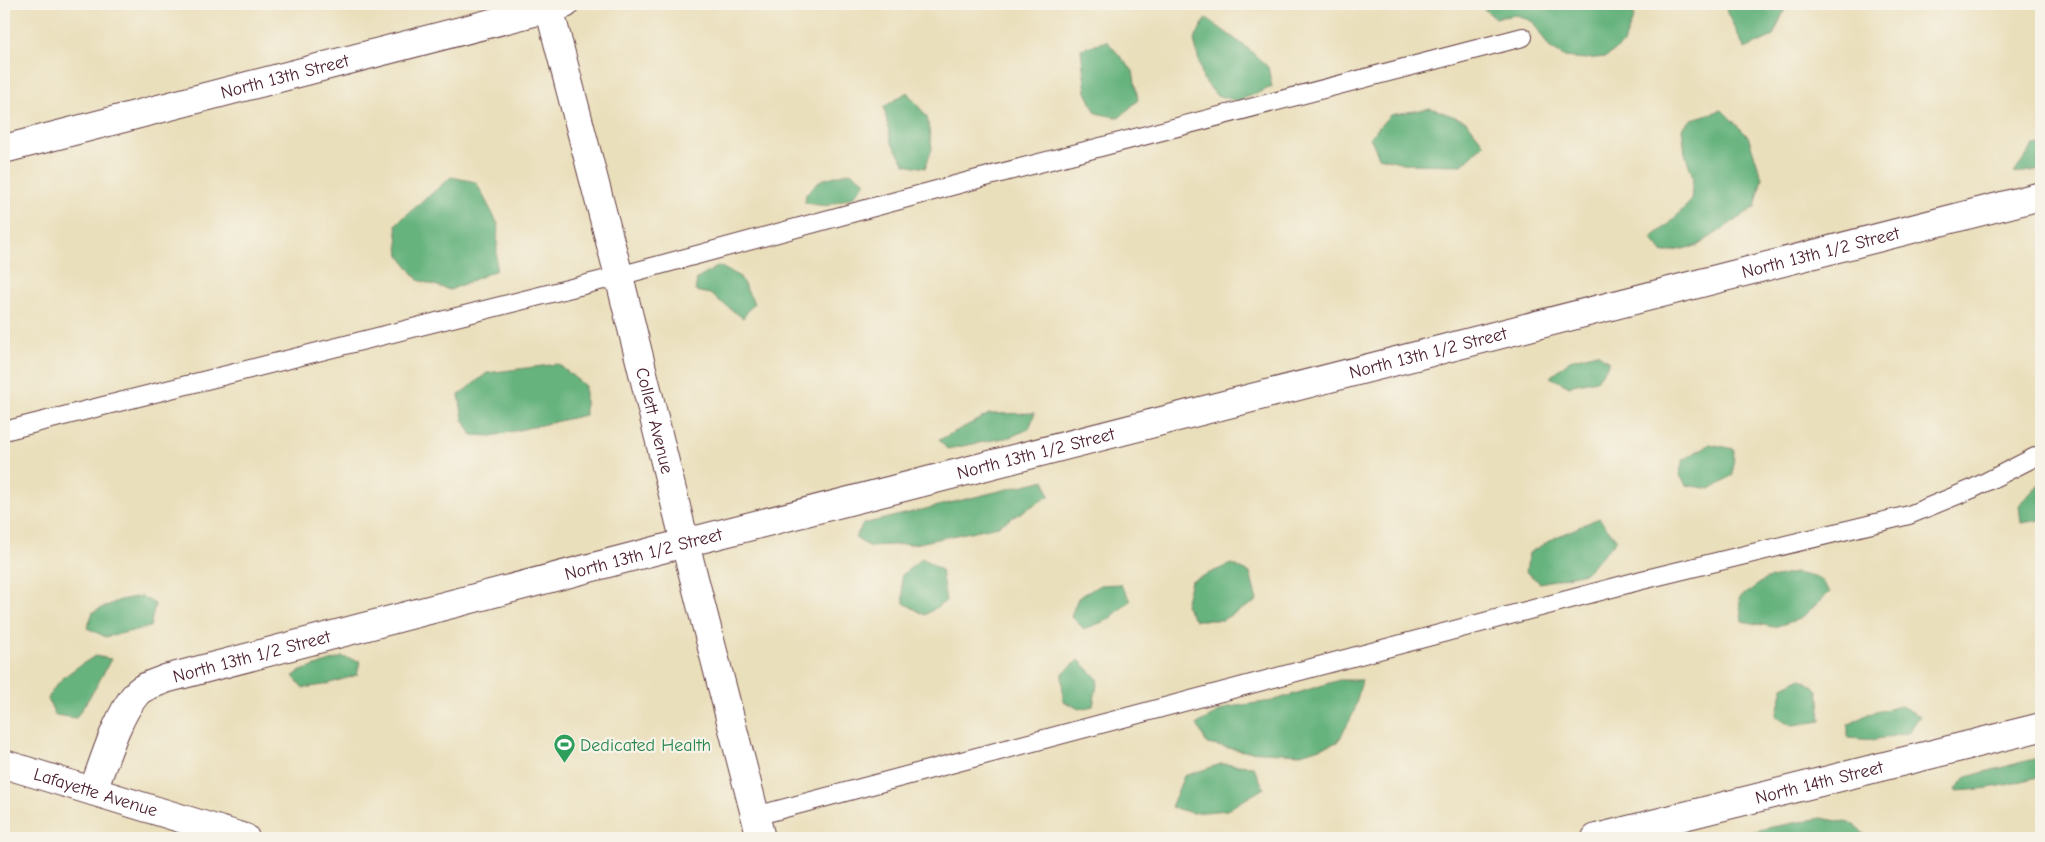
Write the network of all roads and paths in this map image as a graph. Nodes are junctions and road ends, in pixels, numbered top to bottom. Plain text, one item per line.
1 (554, 5) edge
2 (1523, 36) dead end
3 (4, 149) edge
4 (2041, 196) edge
5 (619, 276) junction
6 (4, 432) edge
7 (2041, 454) edge
8 (685, 543) junction
9 (2041, 727) edge
10 (4, 764) edge
11 (93, 791) junction
12 (758, 827) edge
13 (245, 838) edge
14 (1596, 838) edge

1 - 3 street, North 13th Street
1 - 5 street, Collett Avenue
2 - 5 lane
4 - 8 street, North 13th 1/2 Street
5 - 6 lane
5 - 8 street, Collett Avenue
7 - 12 lane
8 - 11 street, North 13th 1/2 Street
8 - 12 street, Collett Avenue
9 - 14 street, North 14th Street
10 - 11 street, Lafayette Avenue
11 - 13 street, Lafayette Avenue

